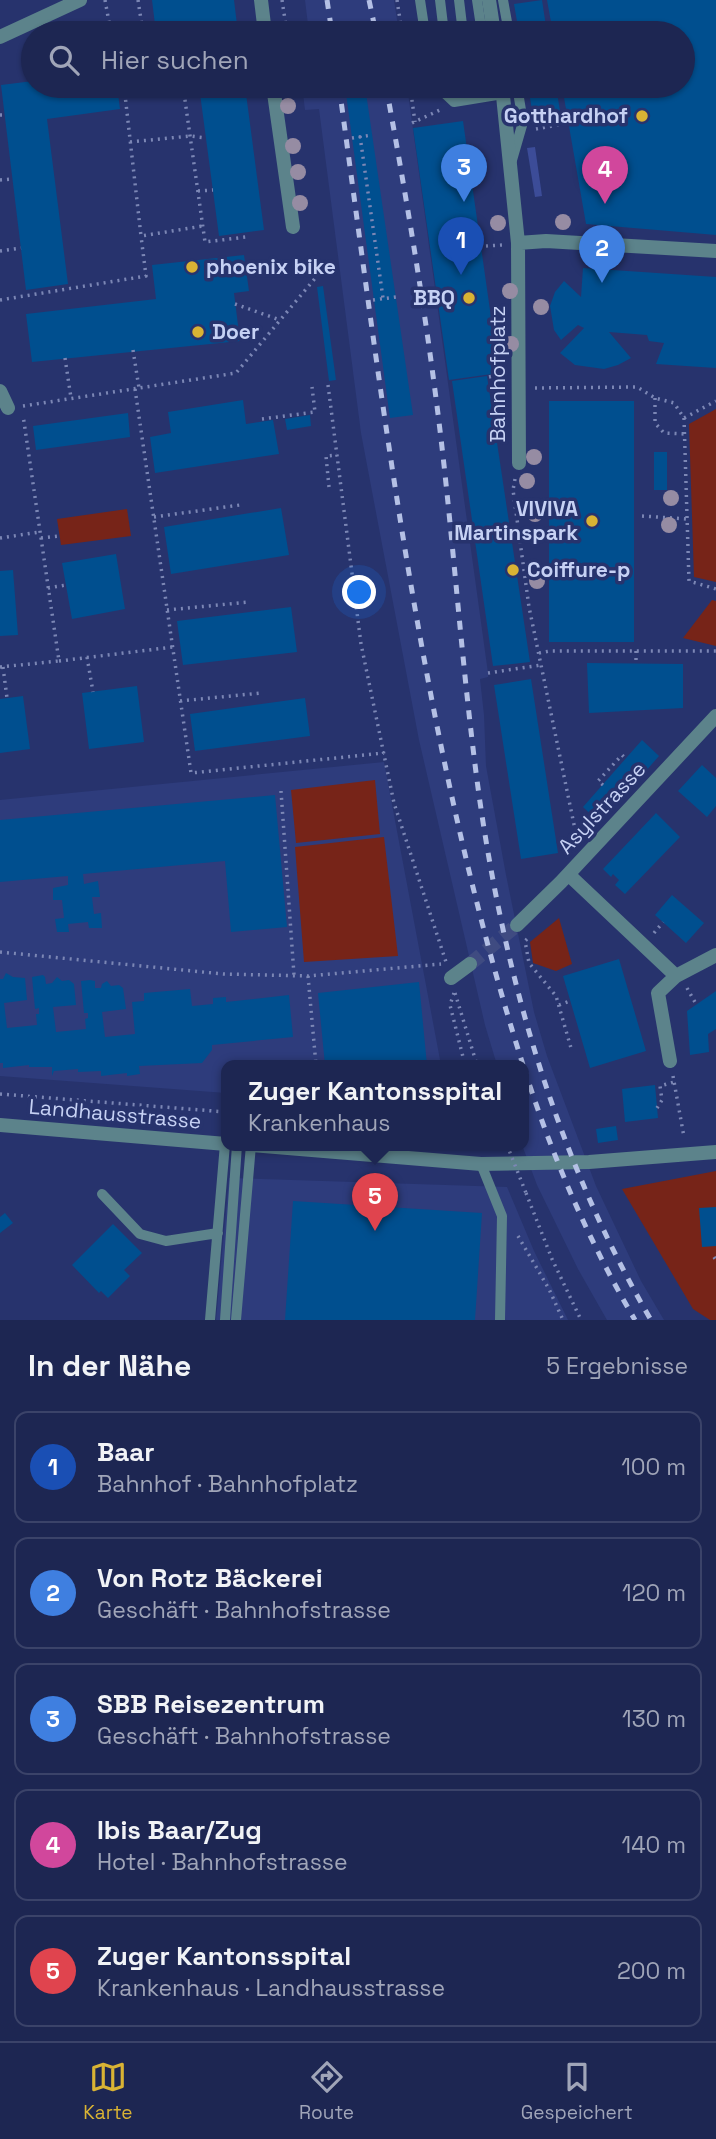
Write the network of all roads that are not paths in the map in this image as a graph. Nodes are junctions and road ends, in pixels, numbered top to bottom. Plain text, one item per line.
1 (80, 0) edge
2 (261, 0) edge
3 (420, 0) edge
4 (440, 0) edge
5 (458, 0) edge
6 (477, 0) edge
7 (489, 0) edge
8 (503, 0) edge
9 (35, 21) edge
10 (264, 21) edge
11 (423, 21) edge
12 (443, 21) edge
13 (461, 21) edge
14 (480, 21) edge
15 (492, 21) edge
16 (507, 21) edge
17 (21, 27) edge
18 (0, 37) edge
19 (275, 98) edge
20 (450, 98) edge
21 (454, 98) edge
22 (479, 98) edge
23 (502, 98) edge
24 (519, 98) edge
25 (454, 102) junction
26 (510, 167) junction
27 (293, 227) dead end
28 (518, 243) junction
29 (716, 251) edge
30 (0, 391) edge
31 (15, 407) road end
32 (519, 463) road end
33 (716, 716) edge
34 (569, 874) junction
35 (517, 925) tunnel mouth
36 (716, 955) edge
37 (470, 964) tunnel mouth
38 (448, 971) road end
39 (676, 976) junction
40 (670, 1060) road end
41 (0, 1125) edge
42 (221, 1143) edge
43 (228, 1151) edge
44 (229, 1151) edge
45 (250, 1151) edge
46 (323, 1151) edge
47 (716, 1152) edge
48 (481, 1164) junction
49 (102, 1194) dead end
50 (218, 1233) junction
51 (210, 1320) edge
52 (225, 1320) edge
53 (236, 1320) edge
54 (500, 1320) edge

1 - 9 street
2 - 10 street
3 - 11 lane
4 - 12 lane
5 - 13 lane
6 - 14 lane
7 - 15 street
8 - 16 lane
17 - 18 street
19 - 27 street
20 - 25 lane
21 - 25 lane
22 - 25 lane
23 - 26 street, Bahnhofplatz
24 - 26 lane
26 - 28 street, Bahnhofplatz
28 - 29 street
28 - 32 street, Bahnhofplatz
30 - 31 street
33 - 34 street, Asylstrasse
34 - 35 street, Asylstrasse
34 - 39 street
36 - 39 street
37 - 38 street
39 - 40 street
41 - 42 street, Landhausstrasse
43 - 50 lane
44 - 52 lane
45 - 53 lane
46 - 48 street
47 - 48 street
48 - 54 lane
49 - 50 lane
50 - 51 lane

